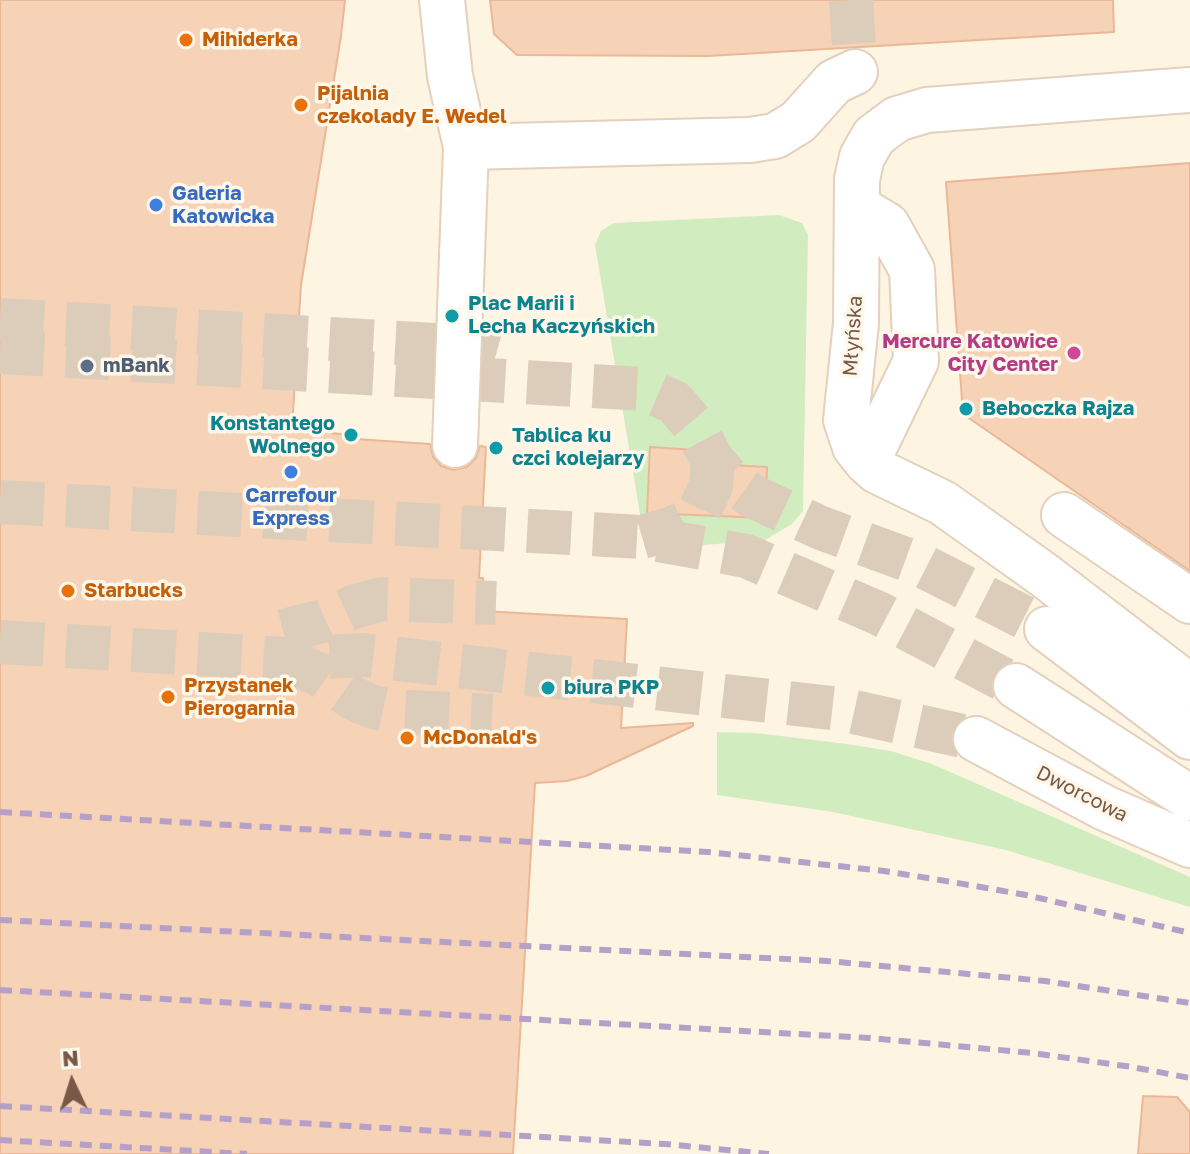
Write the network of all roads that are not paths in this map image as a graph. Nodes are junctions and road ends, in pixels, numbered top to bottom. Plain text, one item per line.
1 (442, 0) edge
2 (1190, 90) edge
3 (884, 127) junction
4 (466, 147) junction
5 (857, 207) junction
6 (455, 445) dead end
7 (867, 462) junction
8 (1064, 515) dead end
9 (1190, 601) edge
10 (1047, 629) tunnel mouth
11 (1016, 686) tunnel mouth
12 (1190, 687) edge
13 (1190, 737) edge
14 (976, 739) tunnel mouth
15 (1190, 798) edge
16 (1190, 845) edge

1 - 4 street
2 - 3 street
3 - 4 street
3 - 5 street, Młyńska
4 - 6 street
5 - 7 street, Młyńska
5 - 7 street
7 - 12 street
8 - 9 street
10 - 13 street
11 - 15 street
14 - 16 street, Dworcowa

